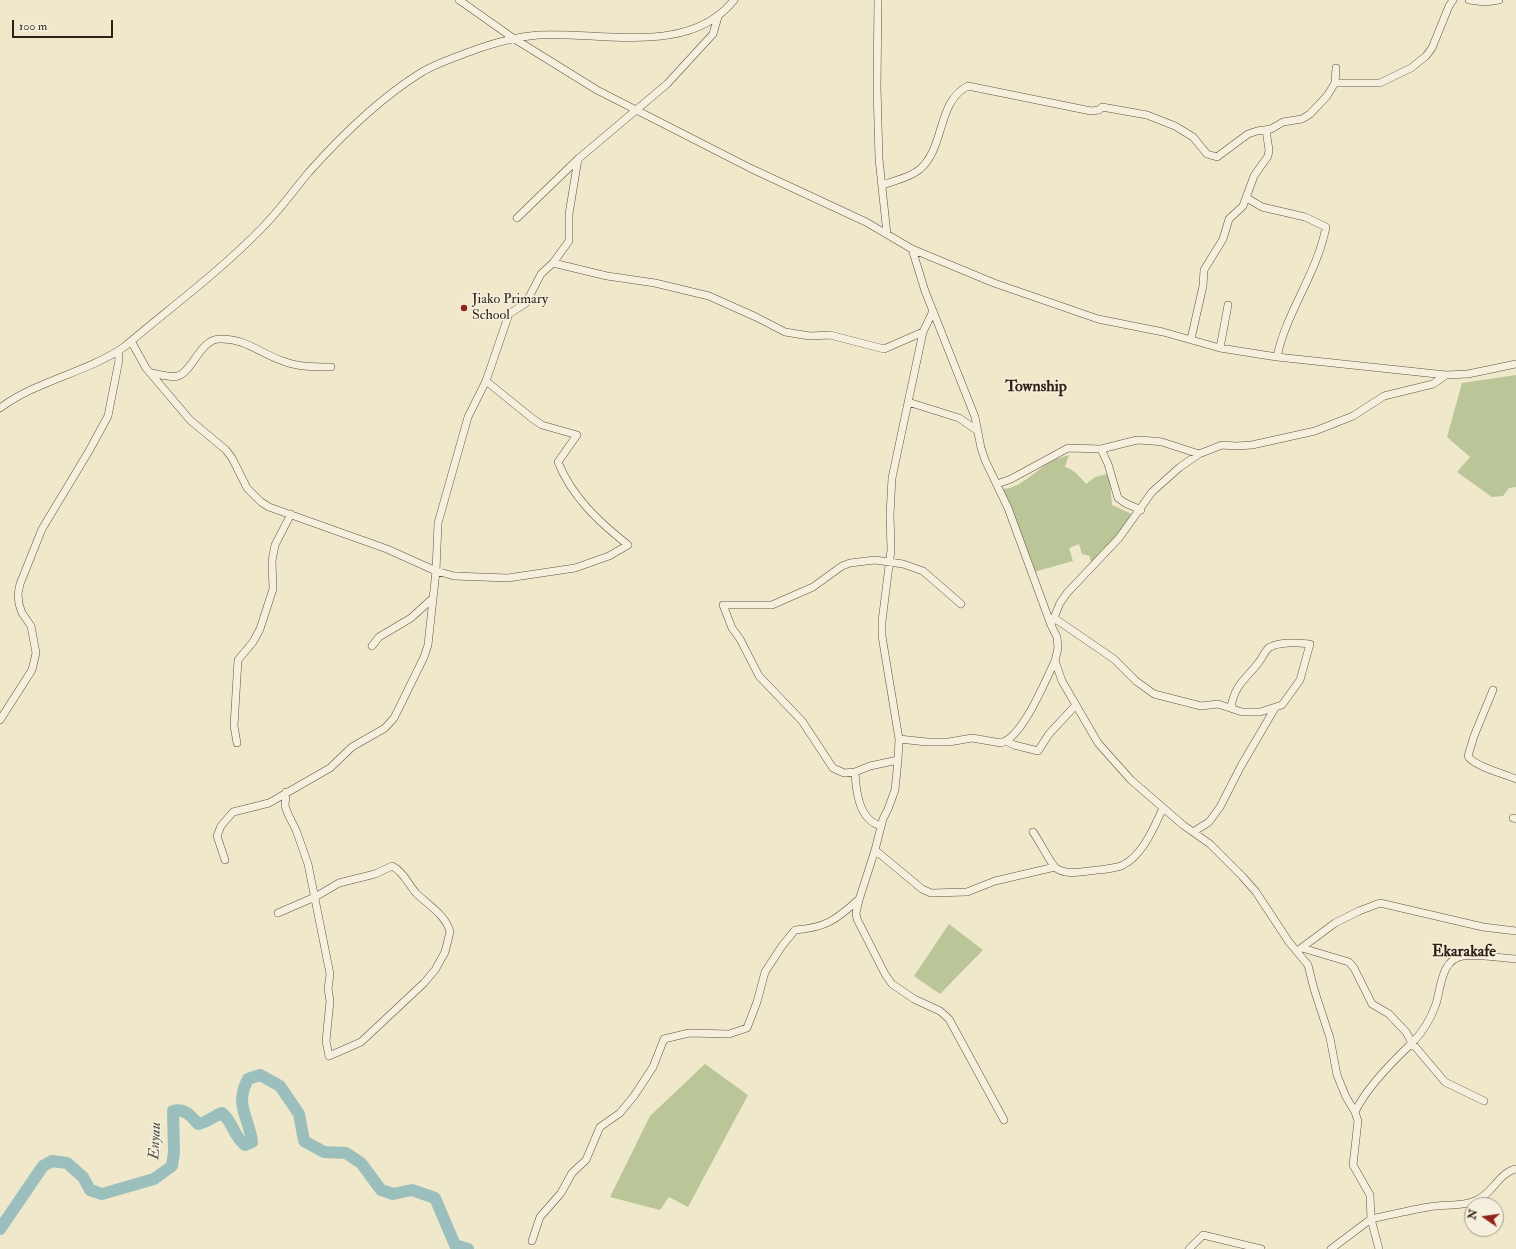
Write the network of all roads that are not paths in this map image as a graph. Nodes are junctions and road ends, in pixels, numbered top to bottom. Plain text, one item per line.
1 (459, 0) edge
2 (734, 0) edge
3 (878, 0) edge
4 (1453, 0) edge
5 (1469, 0) edge
6 (1499, 0) edge
7 (467, 3) edge
8 (718, 17) junction
9 (513, 38) junction
10 (1336, 68) dead end
11 (1335, 83) junction
12 (636, 111) junction
13 (1266, 130) junction
14 (578, 159) junction
15 (883, 185) junction
16 (1247, 198) junction
17 (517, 218) dead end
18 (887, 234) junction
19 (912, 249) junction
20 (553, 263) junction
21 (1228, 305) dead end
22 (933, 311) junction
23 (923, 332) junction
24 (1191, 339) junction
25 (131, 341) junction
26 (1220, 348) junction
27 (118, 351) junction
28 (1277, 358) junction
29 (1516, 364) edge
30 (331, 367) dead end
31 (151, 373) junction
32 (1446, 375) junction
33 (486, 381) junction
34 (908, 402) junction
35 (0, 408) edge
36 (978, 432) junction
37 (1102, 449) junction
38 (1199, 454) junction
39 (997, 484) junction
40 (1141, 510) junction
41 (292, 514) junction
42 (890, 561) junction
43 (436, 571) junction
44 (433, 598) junction
45 (961, 604) dead end
46 (1053, 621) junction
47 (372, 646) dead end
48 (1055, 661) junction
49 (1493, 690) dead end
50 (1075, 706) junction
51 (1231, 708) junction
52 (1275, 708) junction
53 (0, 720) edge
54 (899, 739) junction
55 (1006, 741) junction
56 (237, 743) dead end
57 (898, 760) junction
58 (855, 772) junction
59 (1516, 779) edge
60 (286, 792) junction
61 (1163, 808) junction
62 (881, 826) junction
63 (1033, 832) dead end
64 (1192, 832) junction
65 (875, 850) junction
66 (225, 860) dead end
67 (1055, 867) junction
68 (315, 897) junction
69 (858, 900) junction
70 (278, 913) dead end
71 (1516, 931) edge
72 (1299, 950) junction
73 (1516, 959) edge
74 (1412, 1043) junction
75 (1484, 1101) dead end
76 (1356, 1112) junction
77 (1004, 1120) dead end
78 (1516, 1169) edge
79 (1371, 1219) junction
80 (532, 1241) dead end
81 (1188, 1249) edge
82 (1261, 1249) edge
83 (1331, 1249) edge
84 (1379, 1249) edge

1 - 7 street
2 - 8 street
3 - 15 street
4 - 11 street
5 - 6 street
7 - 9 street
8 - 9 street
8 - 12 street
9 - 12 street
9 - 25 street
10 - 11 street
11 - 13 street
12 - 14 street
12 - 18 street
13 - 15 street
13 - 16 street
14 - 17 street
14 - 20 street
15 - 18 street
16 - 24 street
16 - 28 street
18 - 19 street
19 - 22 street
19 - 24 street
20 - 23 street
20 - 33 street
21 - 26 street
22 - 23 street
22 - 36 street
23 - 34 street
24 - 26 street
25 - 27 street
25 - 31 street
26 - 28 street
27 - 35 street
27 - 53 street
28 - 32 street
29 - 32 street
30 - 31 street
31 - 41 street
32 - 38 street
33 - 43 street
33 - 43 street
34 - 36 street
34 - 42 street
36 - 39 street
37 - 38 street
37 - 39 street
37 - 40 street
38 - 40 street
39 - 46 street
40 - 46 street
41 - 43 street
41 - 56 street
42 - 45 street
42 - 54 street
42 - 58 street
43 - 44 street
44 - 47 street
44 - 60 street
46 - 48 street
46 - 51 street
48 - 50 street
48 - 55 street
49 - 59 street
50 - 55 street
50 - 61 street
51 - 52 street
51 - 52 street
52 - 64 street
54 - 55 street
54 - 57 street
57 - 58 street
57 - 62 street
58 - 62 street
60 - 66 street
60 - 68 street
61 - 64 street
61 - 67 street
62 - 65 street
63 - 67 street
64 - 72 street
65 - 67 street
65 - 69 street
68 - 68 street
68 - 70 street
69 - 77 street
69 - 80 street
71 - 72 street
72 - 74 street
72 - 76 street
73 - 74 street
74 - 75 street
74 - 76 street
76 - 79 street
78 - 79 street
79 - 83 street
79 - 84 street
81 - 82 street

